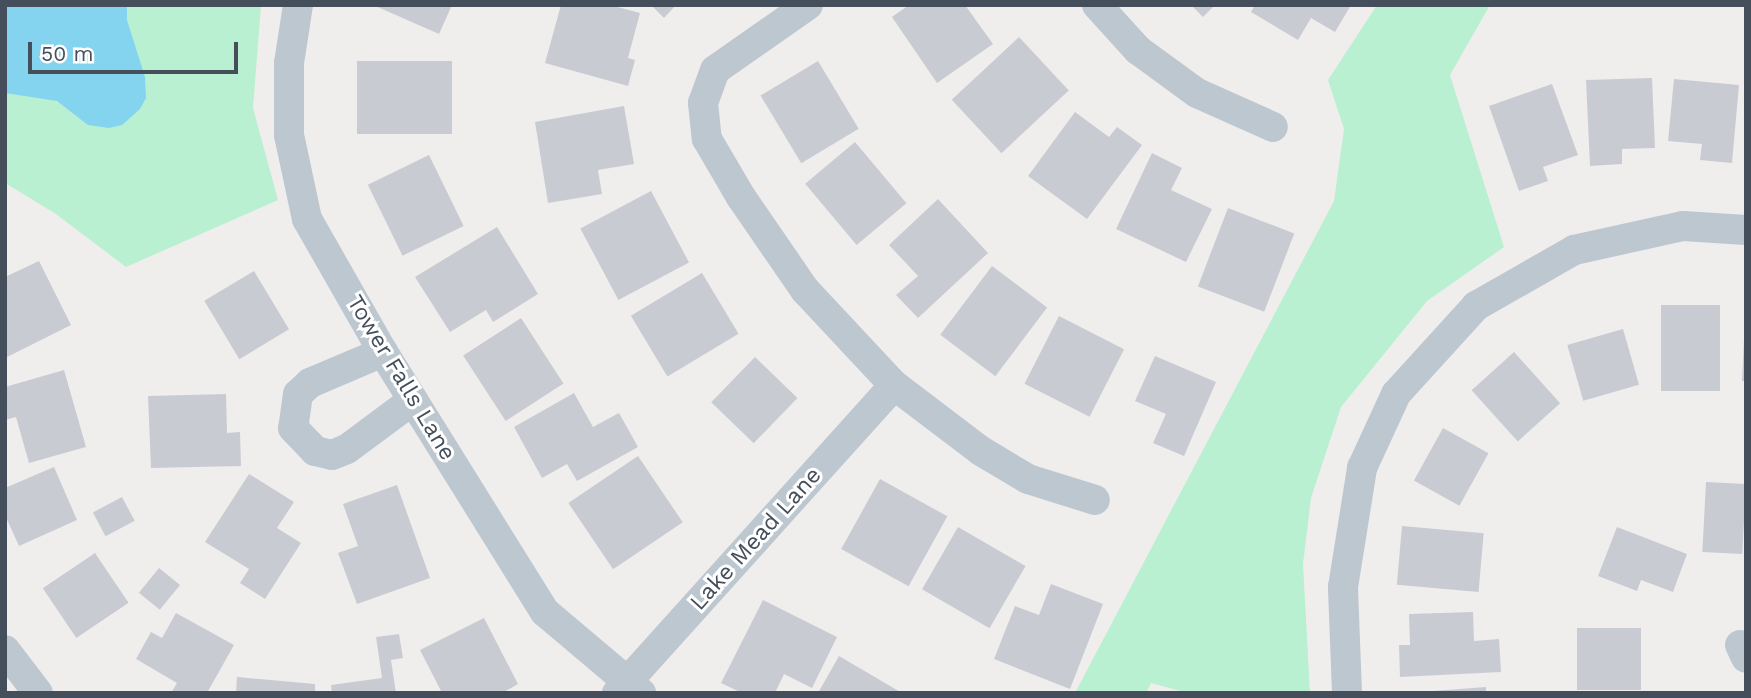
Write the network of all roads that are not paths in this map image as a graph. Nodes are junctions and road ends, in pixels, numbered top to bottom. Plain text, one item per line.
1 (298, 5) edge
2 (808, 5) edge
3 (1097, 5) edge
4 (1273, 127) dead end
5 (1746, 230) edge
6 (383, 352) junction
7 (894, 385) junction
8 (413, 400) junction
9 (1095, 500) dead end
10 (5, 650) edge
11 (629, 689) edge
12 (38, 693) edge
13 (1347, 693) edge

1 - 6 street, Tower Falls Lane
2 - 7 street
3 - 4 street
5 - 13 street
6 - 8 street, Tower Falls Lane
6 - 8 street
7 - 9 street
7 - 11 street, Lake Mead Lane
8 - 11 street, Tower Falls Lane
10 - 12 street

